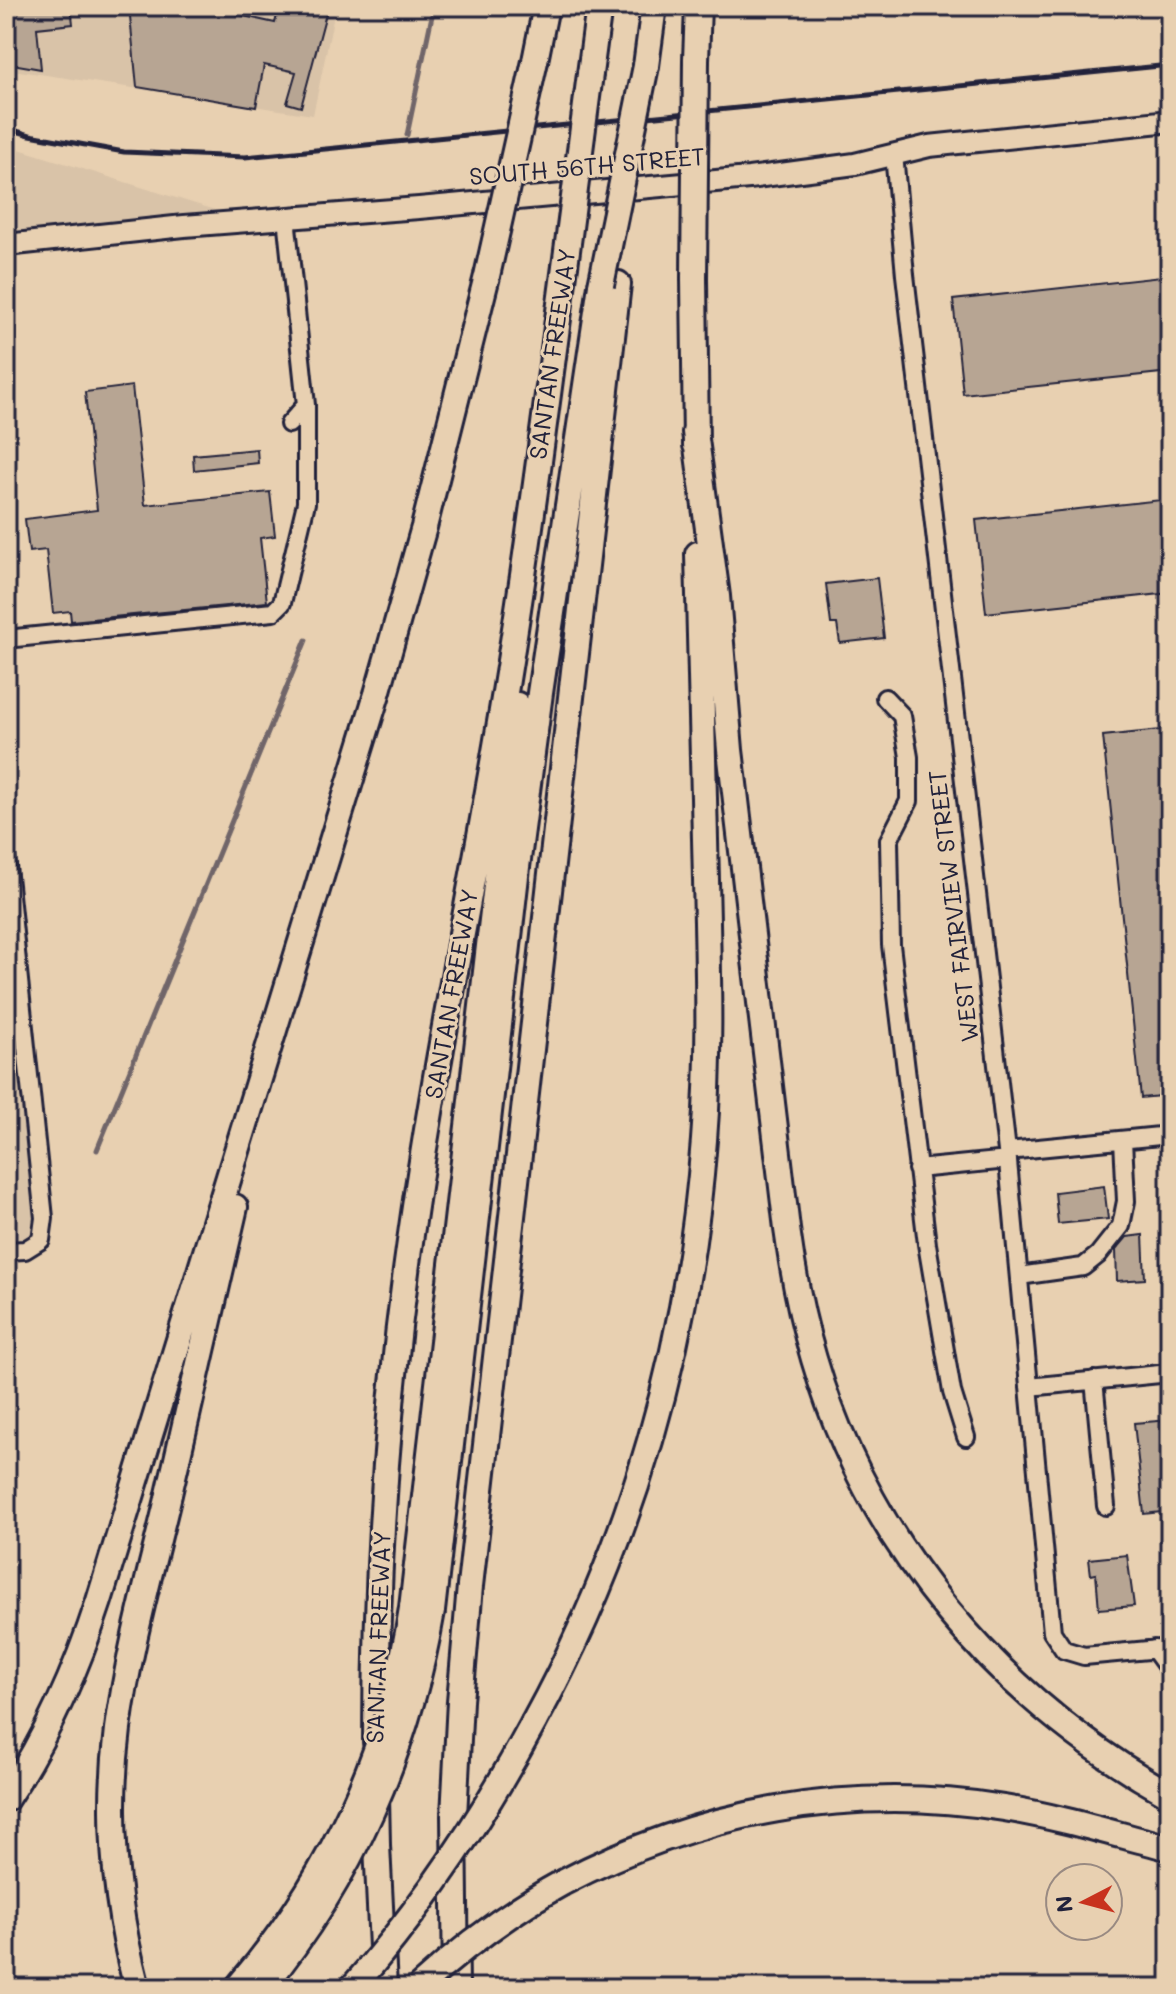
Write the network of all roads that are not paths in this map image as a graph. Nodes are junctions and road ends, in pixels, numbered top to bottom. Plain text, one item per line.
1 (546, 6) edge
2 (599, 6) edge
3 (654, 6) edge
4 (698, 6) edge
5 (1170, 121) edge
6 (894, 154) junction
7 (286, 217) junction
8 (6, 245) edge
9 (610, 284) junction
10 (306, 405) junction
11 (289, 424) dead end
12 (695, 432) junction
13 (536, 483) junction
14 (6, 639) edge
15 (885, 698) dead end
16 (6, 857) edge
17 (258, 1083) junction
18 (1170, 1135) edge
19 (1123, 1140) junction
20 (1008, 1156) junction
21 (917, 1169) junction
22 (6, 1251) edge
23 (1019, 1276) junction
24 (1170, 1373) edge
25 (1094, 1380) junction
26 (1029, 1387) junction
27 (966, 1437) dead end
28 (1106, 1506) dead end
29 (422, 1610) junction
30 (1162, 1648) edge
31 (1170, 1671) edge
32 (1170, 1795) edge
33 (6, 1799) edge
34 (1170, 1848) edge
35 (137, 1988) edge
36 (237, 1988) edge
37 (262, 1988) edge
38 (352, 1988) edge
39 (384, 1988) edge
40 (418, 1988) edge
41 (456, 1988) edge

1 - 17 highway, bridge
2 - 13 highway, SANTAN FREEWAY, bridge
3 - 9 highway, bridge
4 - 12 highway, bridge
5 - 6 main road, SOUTH 56TH STREET
6 - 7 main road, SOUTH 56TH STREET
6 - 20 street, WEST FAIRVIEW STREET
7 - 8 main road, SOUTH 56TH STREET
7 - 10 street
9 - 29 highway
9 - 41 highway
10 - 11 street
10 - 14 street
12 - 32 highway
12 - 38 highway, bridge
13 - 29 highway
13 - 39 highway, SANTAN FREEWAY
15 - 21 street
16 - 22 street
17 - 33 highway
17 - 35 highway
18 - 19 street
19 - 20 street
19 - 23 street
20 - 21 street
20 - 23 street, WEST FAIRVIEW STREET
21 - 27 street
23 - 26 street, WEST FAIRVIEW STREET
24 - 25 street
25 - 26 street
25 - 28 street
26 - 30 street, WEST FAIRVIEW STREET
29 - 36 highway, bridge
29 - 37 highway, bridge
30 - 31 street
34 - 40 highway, bridge

